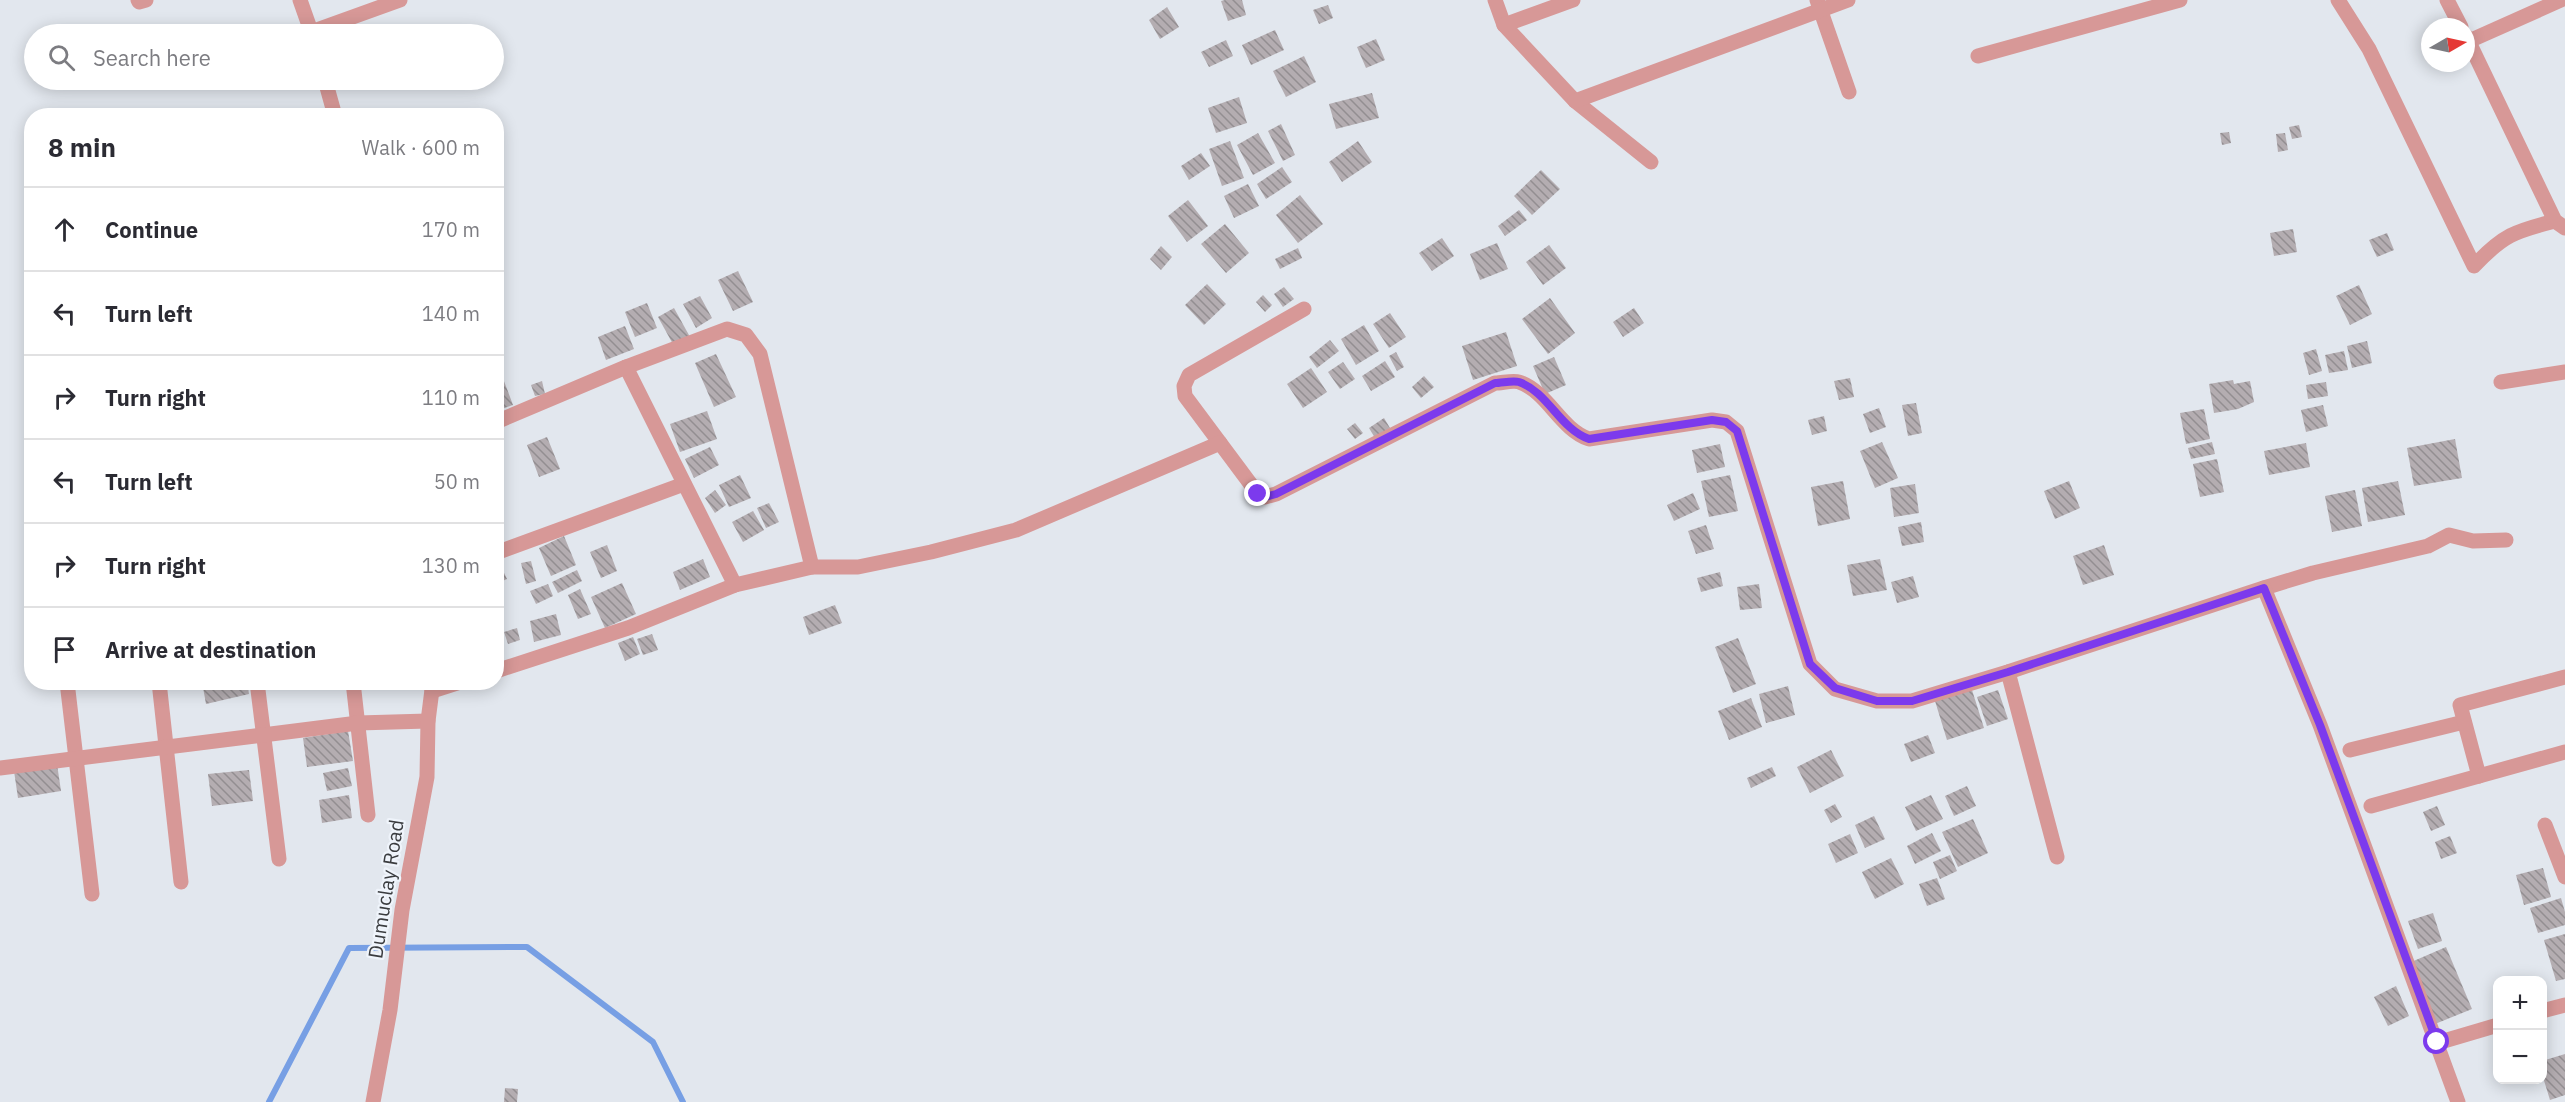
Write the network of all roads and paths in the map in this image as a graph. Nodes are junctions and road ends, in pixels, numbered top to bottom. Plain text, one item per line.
1 (138, 0) edge
2 (146, 0) edge
3 (300, 0) edge
4 (400, 0) edge
5 (1495, 0) edge
6 (1573, 0) edge
7 (1848, 0) edge
8 (2180, 0) edge
9 (2338, 0) edge
10 (2447, 0) edge
11 (2562, 0) edge
12 (1819, 5) edge
13 (2456, 18) edge
14 (308, 24) edge
15 (335, 24) edge
16 (1504, 25) junction
17 (2475, 36) edge
18 (2475, 55) edge
19 (1978, 56) dead end
20 (328, 90) edge
21 (1849, 92) dead end
22 (1575, 101) junction
23 (333, 108) edge
24 (1651, 162) dead end
25 (2560, 224) edge
26 (1304, 309) dead end
27 (626, 367) junction
28 (2565, 372) edge
29 (2501, 382) dead end
30 (504, 419) edge
31 (1221, 443) junction
32 (684, 484) junction
33 (2506, 540) dead end
34 (504, 550) edge
35 (812, 567) junction
36 (735, 585) junction
37 (2264, 588) junction
38 (504, 668) edge
39 (2008, 672) junction
40 (2565, 677) edge
41 (68, 690) edge
42 (160, 690) edge
43 (258, 690) edge
44 (354, 690) edge
45 (432, 690) edge
46 (428, 721) junction
47 (2464, 722) junction
48 (357, 723) junction
49 (264, 735) junction
50 (166, 747) junction
51 (2350, 750) dead end
52 (2565, 753) edge
53 (77, 758) junction
54 (0, 768) edge
55 (2478, 776) junction
56 (2371, 806) dead end
57 (368, 814) dead end
58 (2545, 825) dead end
59 (2056, 857) dead end
60 (279, 859) dead end
61 (2565, 876) edge
62 (181, 882) dead end
63 (92, 894) dead end
64 (2565, 1005) edge
65 (2547, 1010) edge
66 (2493, 1026) edge
67 (2437, 1042) junction
68 (374, 1102) edge
69 (2458, 1102) edge

1 - 2 street
3 - 14 street
4 - 15 street
5 - 16 street
6 - 16 street
7 - 12 street
8 - 19 street
9 - 25 street
10 - 13 street
11 - 17 street
12 - 21 street
12 - 22 street
16 - 22 street
18 - 25 street
20 - 23 street
22 - 24 street
26 - 31 street
27 - 30 street
27 - 32 street
27 - 35 street
28 - 29 street
31 - 35 street
31 - 39 street
32 - 34 street
32 - 36 street
33 - 37 street
35 - 36 street
36 - 38 street
37 - 39 street
37 - 67 street
39 - 59 street
40 - 47 street
41 - 53 street
42 - 50 street
43 - 49 street
44 - 48 street
45 - 46 street, Dumuclay Road
46 - 48 street
46 - 68 street, Dumuclay Road
47 - 51 street
47 - 55 street
48 - 49 street
48 - 57 street
49 - 50 street
49 - 60 street
50 - 53 street
50 - 62 street
52 - 55 street
53 - 54 street
53 - 63 street
55 - 56 street
58 - 61 street
64 - 65 street
66 - 67 street
67 - 69 street

